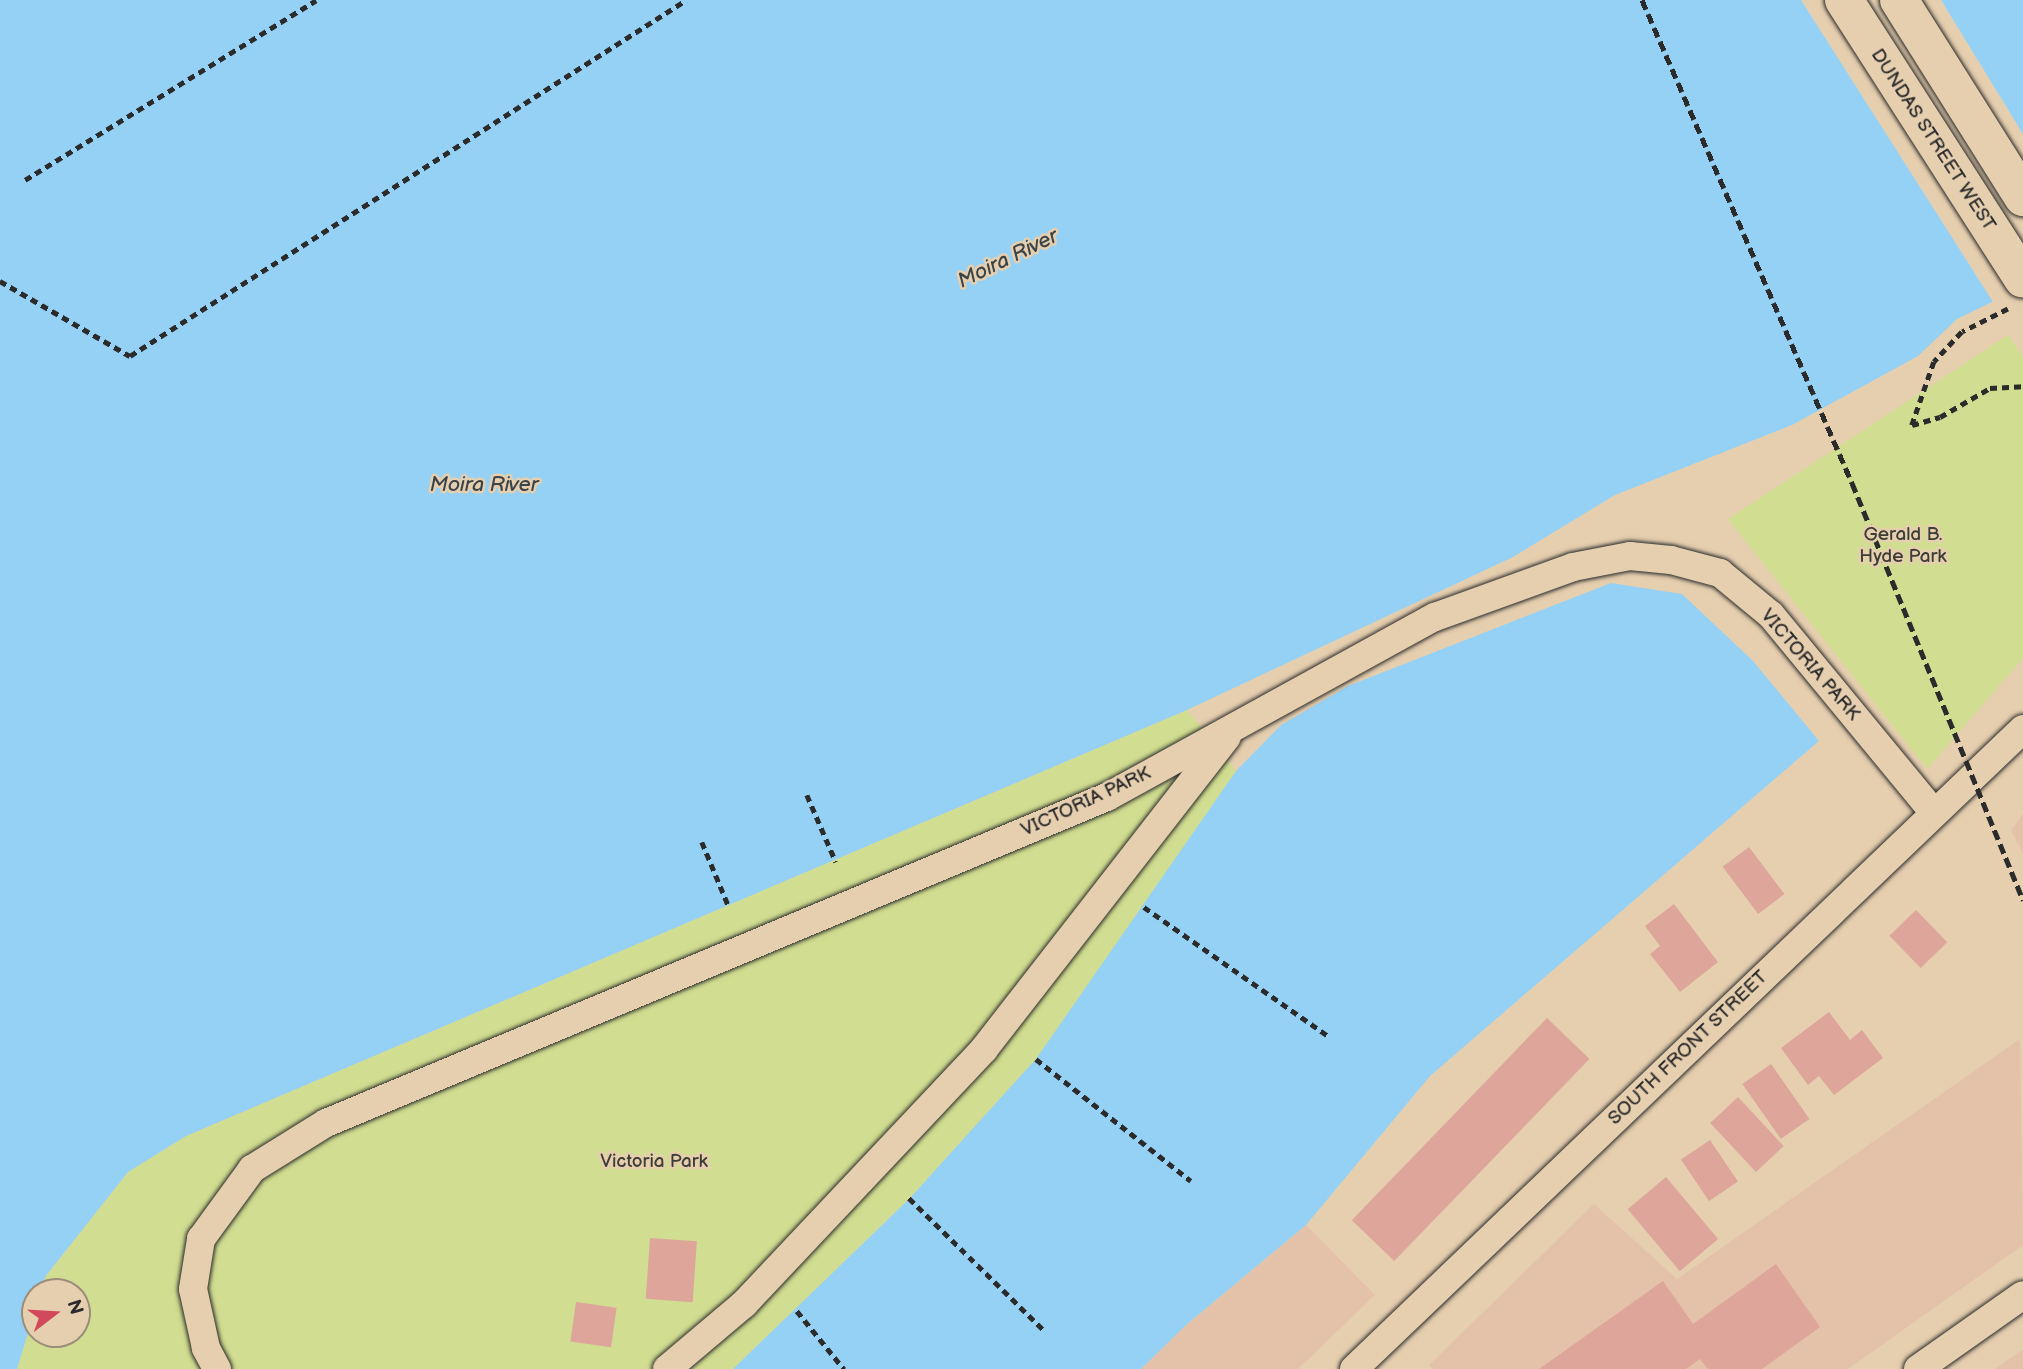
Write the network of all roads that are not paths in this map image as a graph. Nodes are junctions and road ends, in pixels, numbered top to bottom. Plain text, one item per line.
1 (1844, 0) edge
2 (1899, 0) edge
3 (2023, 197) edge
4 (2019, 293) edge
5 (1235, 727) junction
6 (2023, 729) edge
7 (1934, 813) junction
8 (2023, 1295) edge
9 (217, 1369) edge
10 (667, 1369) edge
11 (1354, 1369) edge
12 (1918, 1369) edge

1 - 4 main road, DUNDAS STREET WEST
2 - 3 main road
5 - 7 street, VICTORIA PARK
5 - 9 street, VICTORIA PARK
5 - 10 street, VICTORIA PARK
6 - 7 street, SOUTH FRONT STREET
7 - 11 street, SOUTH FRONT STREET
8 - 12 street

